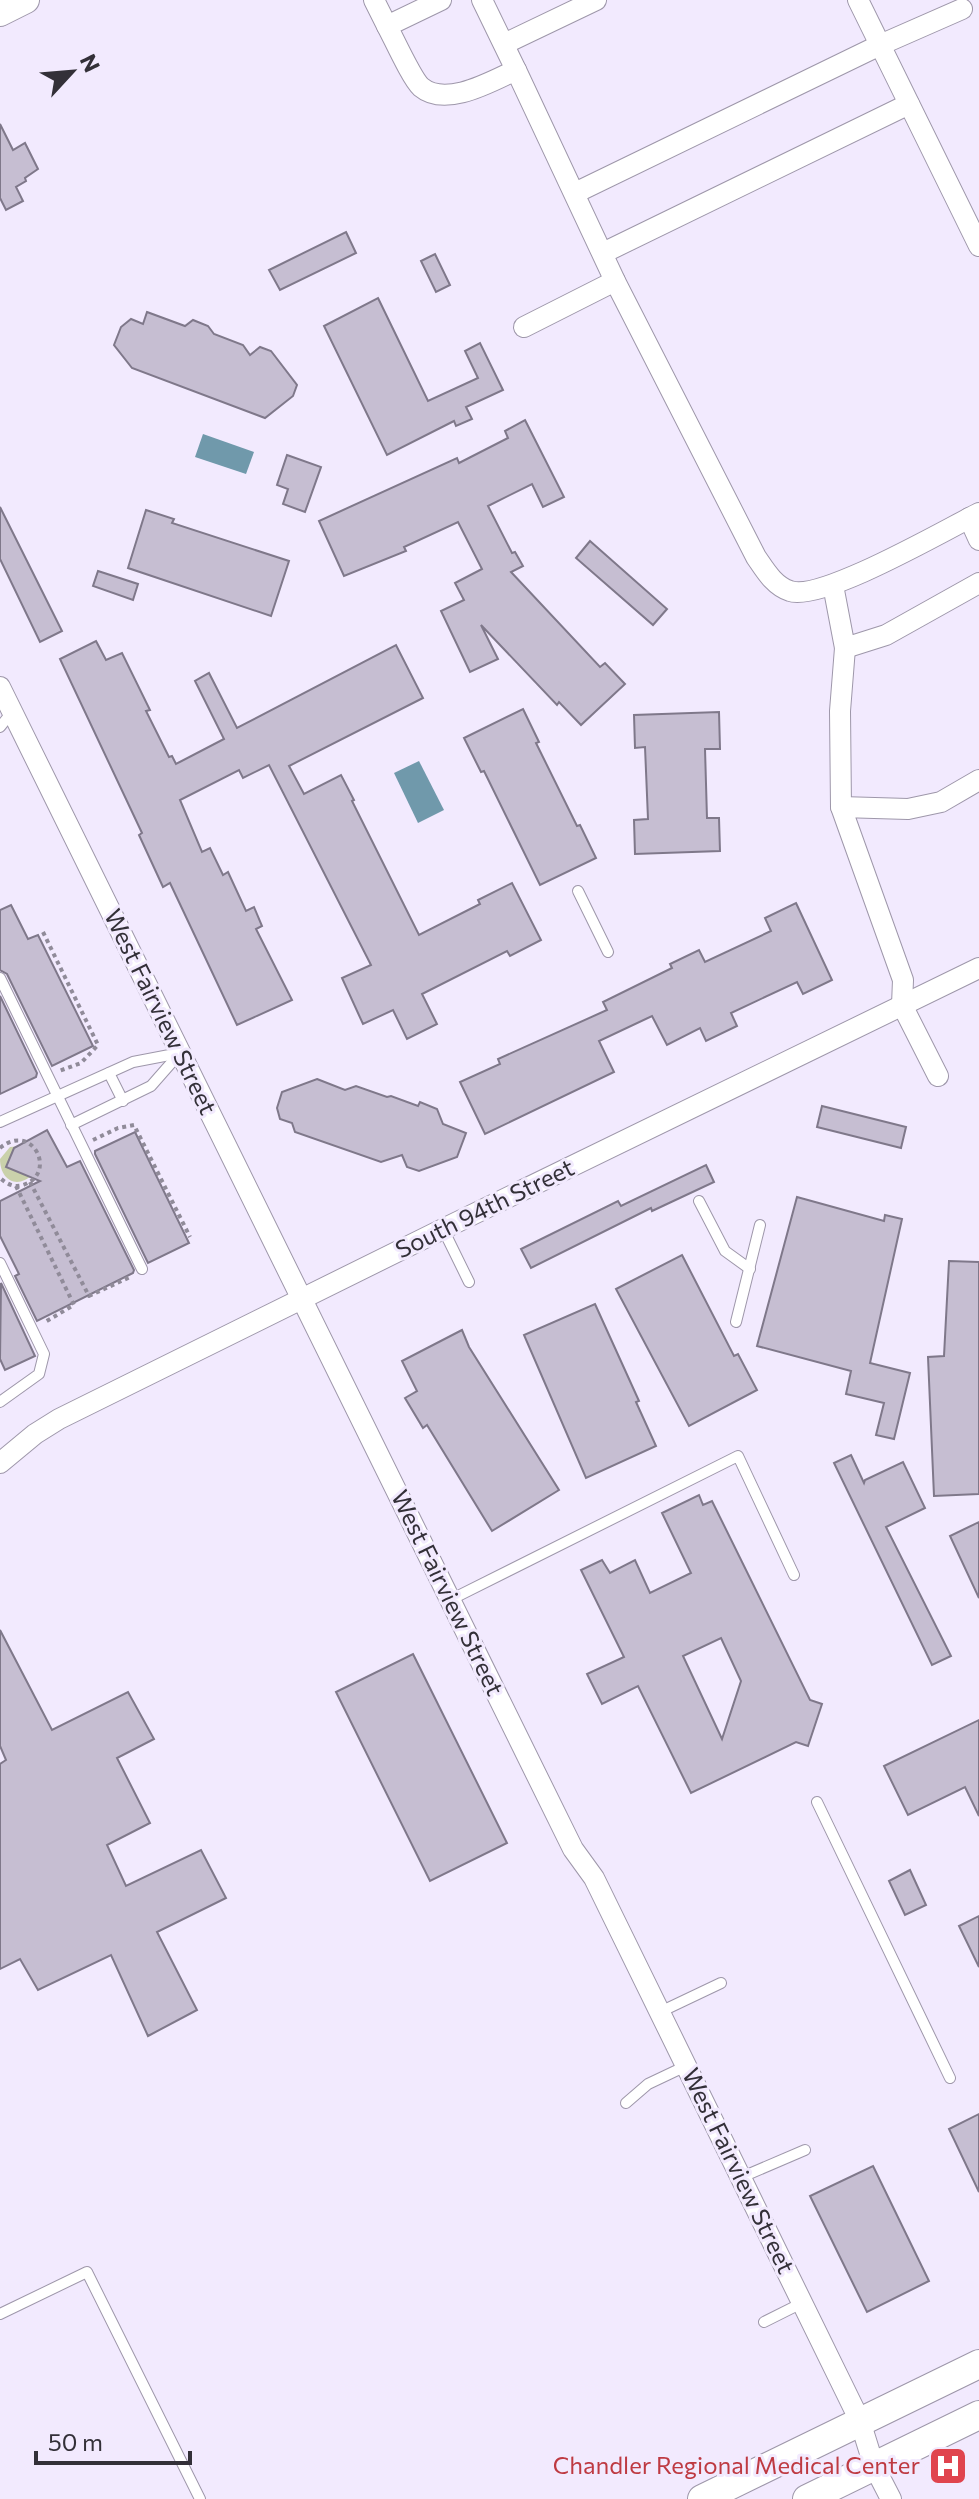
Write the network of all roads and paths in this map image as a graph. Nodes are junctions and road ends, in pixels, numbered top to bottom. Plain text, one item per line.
1 (26, 0) edge
2 (374, 0) edge
3 (441, 0) edge
4 (482, 0) edge
5 (596, 0) edge
6 (858, 0) edge
7 (962, 9) dead end
8 (0, 13) edge
9 (387, 26) junction
10 (504, 44) junction
11 (880, 45) junction
12 (516, 70) junction
13 (909, 104) junction
14 (575, 193) junction
15 (979, 246) edge
16 (603, 253) junction
17 (615, 281) junction
18 (524, 327) dead end
19 (974, 516) edge
20 (979, 540) edge
21 (979, 583) edge
22 (833, 585) junction
23 (845, 648) junction
24 (0, 687) edge
25 (4, 717) edge
26 (979, 780) edge
27 (841, 807) junction
28 (578, 891) dead end
29 (43, 932) dead end
30 (608, 952) dead end
31 (979, 968) edge
32 (0, 978) edge
33 (902, 1005) junction
34 (180, 1053) junction
35 (109, 1073) junction
36 (938, 1076) dead end
37 (48, 1077) junction
38 (57, 1096) junction
39 (123, 1101) junction
40 (0, 1122) edge
41 (71, 1125) junction
42 (81, 1145) junction
43 (0, 1148) edge
44 (0, 1178) edge
45 (30, 1182) junction
46 (16, 1186) junction
47 (699, 1201) dead end
48 (760, 1225) dead end
49 (443, 1229) junction
50 (190, 1237) dead end
51 (0, 1263) edge
52 (142, 1269) joint
53 (750, 1269) junction
54 (469, 1282) dead end
55 (303, 1299) junction
56 (736, 1322) dead end
57 (32, 1330) junction
58 (0, 1402) edge
59 (0, 1463) edge
60 (794, 1575) dead end
61 (450, 1600) junction
62 (817, 1802) dead end
63 (721, 1983) dead end
64 (660, 2012) junction
65 (686, 2066) junction
66 (950, 2078) dead end
67 (626, 2103) dead end
68 (805, 2150) dead end
69 (742, 2177) junction
70 (802, 2303) junction
71 (0, 2314) edge
72 (764, 2322) dead end
73 (979, 2364) edge
74 (979, 2415) edge
75 (860, 2421) junction
76 (874, 2466) junction
77 (200, 2499) edge
78 (702, 2499) edge
79 (807, 2499) edge
80 (891, 2499) edge

1 - 8 street
2 - 9 street
3 - 9 street
4 - 10 street
5 - 10 street
6 - 11 street
7 - 11 street
9 - 12 street
10 - 12 street
11 - 13 street
11 - 14 street
12 - 14 street
13 - 15 street
13 - 16 street
14 - 16 street
16 - 17 street
17 - 18 street
17 - 22 street
19 - 20 street
19 - 22 street
21 - 23 street
22 - 23 street
23 - 27 street
24 - 25 street, West Fairview Street
25 - 34 street, West Fairview Street
26 - 27 street
27 - 33 street
28 - 30 lane
29 - 37 path
31 - 33 street, South 94th Street
32 - 37 lane
33 - 36 street
33 - 49 street, South 94th Street
34 - 35 lane
34 - 39 lane
34 - 55 street, West Fairview Street
35 - 38 lane
35 - 39 lane
37 - 38 lane
38 - 40 lane
38 - 41 lane
39 - 41 lane
41 - 42 lane
42 - 50 path
42 - 52 lane
43 - 45 path
44 - 46 path
45 - 46 path
45 - 52 path
46 - 57 path
47 - 53 lane
48 - 53 lane
49 - 54 lane
49 - 55 street, South 94th Street
51 - 57 lane
53 - 56 lane
55 - 59 street, South 94th Street
55 - 61 street, West Fairview Street
57 - 58 lane
60 - 61 lane
61 - 64 street, West Fairview Street
62 - 66 lane
63 - 64 lane
64 - 65 street, West Fairview Street
65 - 67 lane
65 - 69 street, West Fairview Street
68 - 69 lane
69 - 70 street, West Fairview Street
70 - 72 lane
70 - 75 street, West Fairview Street
71 - 77 lane
73 - 75 main road
74 - 76 main road
75 - 76 street, West Fairview Street
75 - 78 main road
76 - 79 main road
76 - 80 street, West Fairview Street

